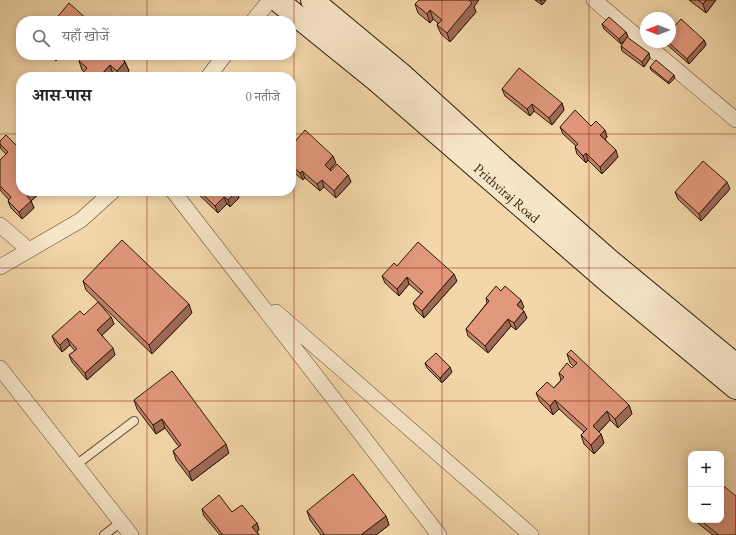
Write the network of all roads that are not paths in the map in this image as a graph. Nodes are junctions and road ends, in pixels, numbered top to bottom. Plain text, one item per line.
1 (270, 0) edge
2 (277, 0) edge
3 (312, 0) edge
4 (594, 0) edge
5 (257, 16) edge
6 (221, 60) edge
7 (212, 72) edge
8 (736, 120) edge
9 (107, 196) edge
10 (177, 196) edge
11 (0, 225) edge
12 (29, 250) junction
13 (0, 267) edge
14 (250, 290) junction
15 (736, 365) edge
16 (0, 368) edge
17 (736, 388) edge
18 (134, 421) dead end
19 (76, 465) junction
20 (127, 531) edge
21 (104, 535) edge
22 (439, 535) edge
23 (531, 535) edge

1 - 5 street
2 - 17 main road, Prithviraj Road
3 - 15 main road, Prithviraj Road
4 - 8 street
6 - 7 street
9 - 12 street
10 - 14 street
11 - 12 street
12 - 13 street
14 - 22 street
14 - 23 street
16 - 19 street
18 - 19 lane
19 - 20 street
20 - 21 lane

